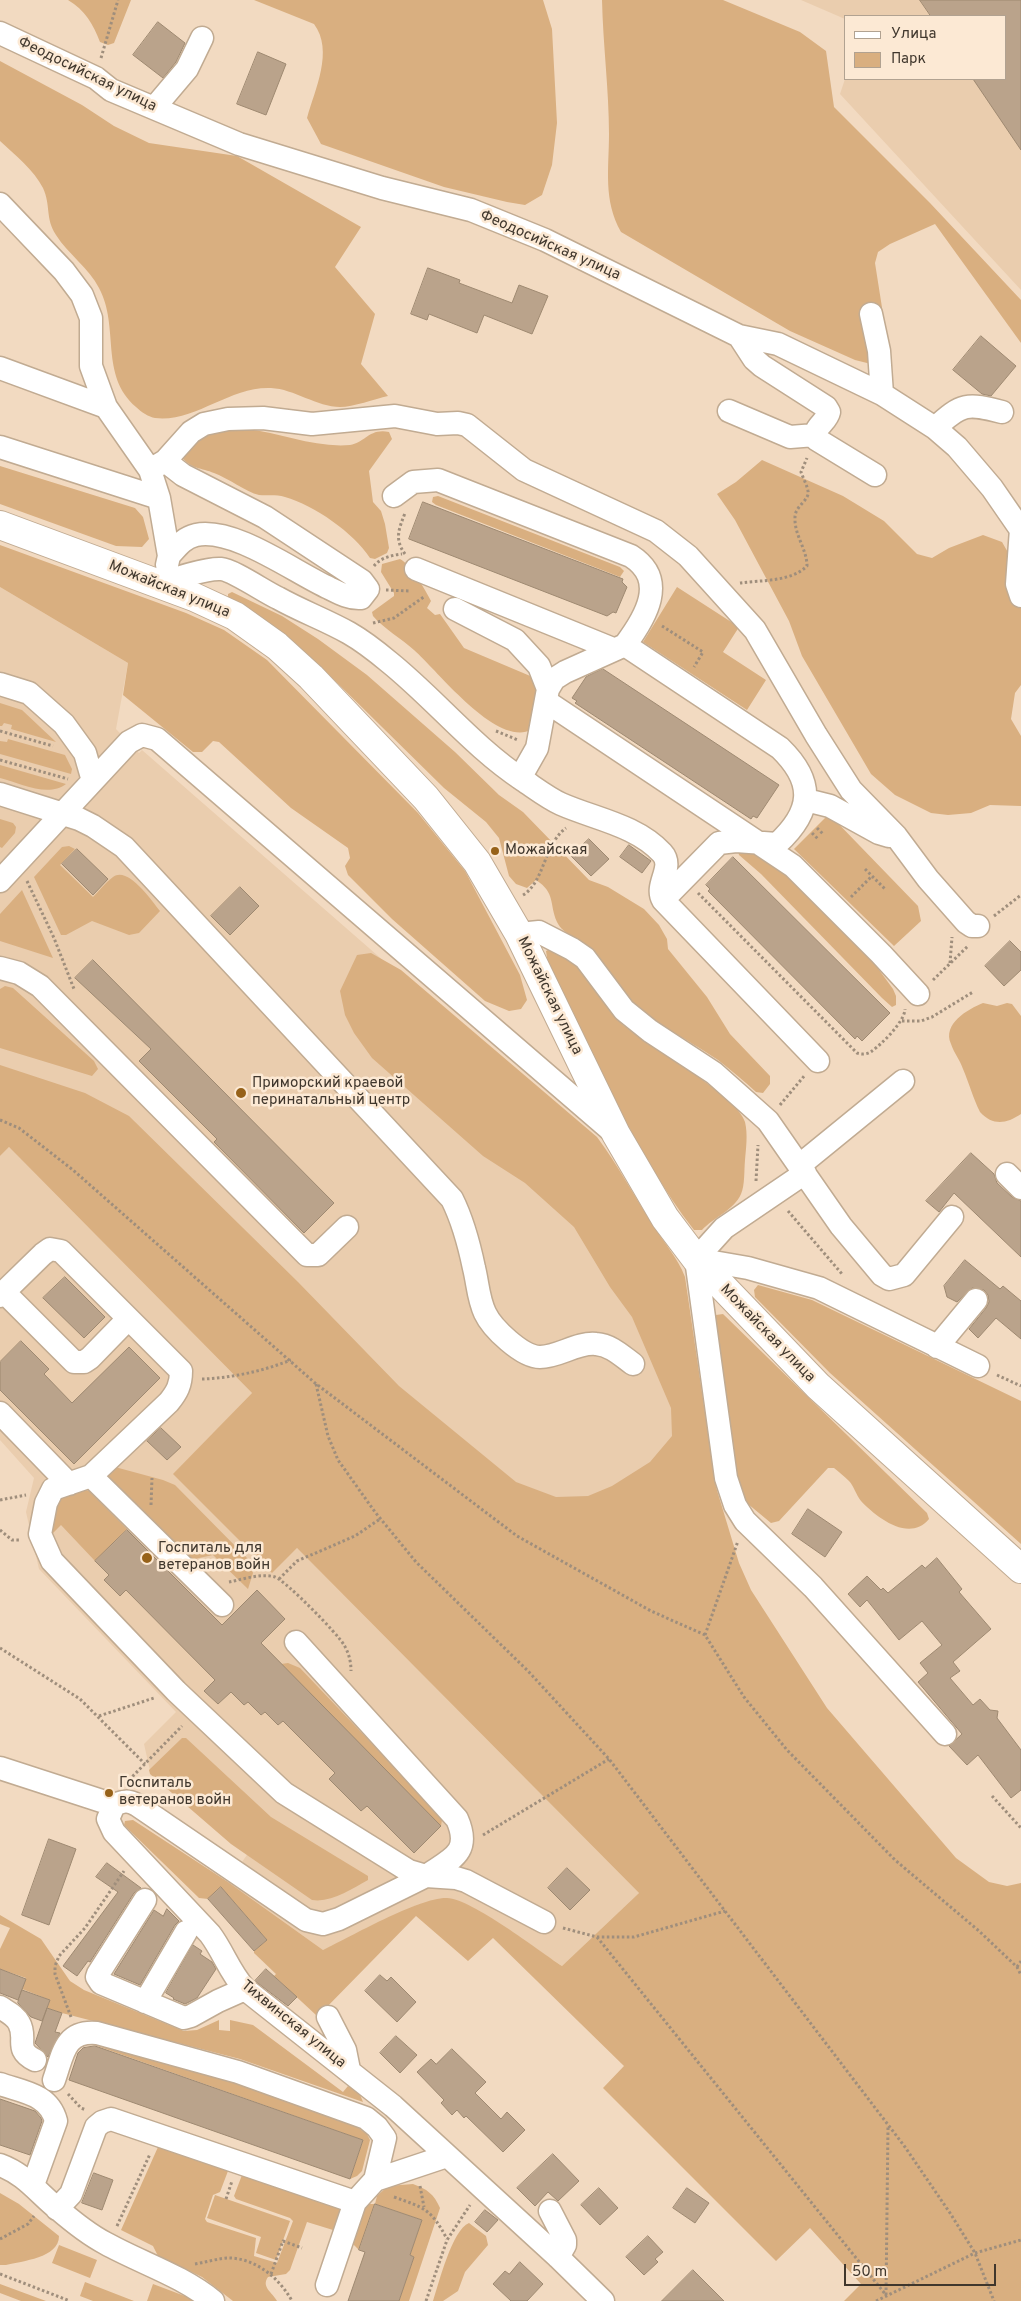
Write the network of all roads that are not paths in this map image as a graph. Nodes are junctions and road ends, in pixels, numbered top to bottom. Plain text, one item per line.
1 (0, 33) edge
2 (202, 38) dead end
3 (154, 108) junction
4 (0, 204) edge
5 (871, 314) dead end
6 (739, 336) junction
7 (0, 368) edge
8 (882, 394) junction
9 (106, 407) junction
10 (729, 411) dead end
11 (1002, 412) dead end
12 (935, 428) junction
13 (816, 437) junction
14 (0, 447) edge
15 (157, 466) junction
16 (875, 475) dead end
17 (159, 498) junction
18 (400, 503) road end
19 (0, 525) edge
20 (1021, 530) edge
21 (664, 537) junction
22 (169, 556) junction
23 (411, 560) road end
24 (651, 578) junction
25 (159, 584) junction
26 (1021, 596) edge
27 (455, 609) road end
28 (619, 647) junction
29 (0, 684) edge
30 (547, 696) junction
31 (520, 778) junction
32 (93, 781) junction
33 (0, 794) edge
34 (806, 800) junction
35 (63, 813) junction
36 (896, 836) junction
37 (758, 843) junction
38 (0, 881) edge
39 (663, 900) junction
40 (981, 924) road end
41 (519, 934) junction
42 (0, 968) edge
43 (911, 1001) road end
44 (818, 1061) dead end
45 (903, 1081) dead end
46 (616, 1134) junction
47 (802, 1169) junction
48 (952, 1217) dead end
49 (347, 1227) dead end
50 (696, 1259) junction
51 (2, 1294) edge
52 (976, 1300) dead end
53 (128, 1319) junction
54 (938, 1346) junction
55 (632, 1364) dead end
56 (978, 1366) road end
57 (0, 1413) edge
58 (91, 1476) junction
59 (70, 1484) junction
60 (1021, 1569) edge
61 (222, 1605) dead end
62 (296, 1642) dead end
63 (945, 1734) dead end
64 (0, 1768) edge
65 (114, 1805) junction
66 (426, 1876) junction
67 (145, 1900) dead end
68 (544, 1922) road end
69 (186, 1932) dead end
70 (245, 1989) junction
71 (145, 2002) junction
72 (0, 2008) edge
73 (328, 2017) dead end
74 (35, 2060) dead end
75 (349, 2070) junction
76 (54, 2080) road end
77 (0, 2084) edge
78 (393, 2106) junction
79 (384, 2138) junction
80 (446, 2156) junction
81 (0, 2165) edge
82 (366, 2190) junction
83 (46, 2198) junction
84 (550, 2210) dead end
85 (558, 2256) junction
86 (327, 2285) dead end
87 (213, 2301) edge
88 (603, 2301) edge

1 - 3 street, Феодосийская улица
2 - 3 street
3 - 6 street, Феодосийская улица
4 - 9 street
5 - 8 street
6 - 8 street, Феодосийская улица
6 - 13 street
7 - 9 street
8 - 12 street, Феодосийская улица
9 - 15 street
10 - 13 street
11 - 12 street
12 - 20 street, Феодосийская улица
13 - 16 street
14 - 17 street
15 - 17 street
15 - 21 street
15 - 22 street
17 - 22 street
18 - 24 street
19 - 25 main road, Можайская улица
20 - 26 street
21 - 24 street
21 - 36 street
22 - 25 street
23 - 28 street
24 - 28 street
25 - 31 street
25 - 41 main road, Можайская улица
27 - 30 street
28 - 30 street
28 - 34 street
29 - 32 street
30 - 31 street
30 - 37 street
31 - 39 street
32 - 35 street
32 - 46 street
33 - 35 street
34 - 36 street
34 - 37 street
35 - 38 street
35 - 55 street
36 - 40 street
37 - 39 street
37 - 43 street
39 - 44 street
41 - 46 main road, Можайская улица
41 - 47 street
42 - 49 street
45 - 47 street
46 - 50 main road, Можайская улица
47 - 48 street
47 - 50 street
50 - 54 street
50 - 60 main road, Можайская улица
50 - 63 street
51 - 53 street
51 - 53 street
52 - 54 street
53 - 58 street
54 - 56 street
57 - 59 street
58 - 59 street
58 - 61 street
59 - 66 street
62 - 66 street
64 - 65 street
65 - 66 street
65 - 70 street, Тихвинская улица
66 - 68 street
67 - 71 street
69 - 71 street
70 - 71 street
70 - 75 street, Тихвинская улица
72 - 74 street
73 - 75 street
75 - 78 street, Тихвинская улица
76 - 79 street
77 - 83 street
78 - 79 street
78 - 80 street, Тихвинская улица
79 - 82 street
80 - 82 street
80 - 85 street, Тихвинская улица
81 - 83 street
82 - 83 street
82 - 86 street
83 - 87 street
84 - 85 street
85 - 88 street, Тихвинская улица

